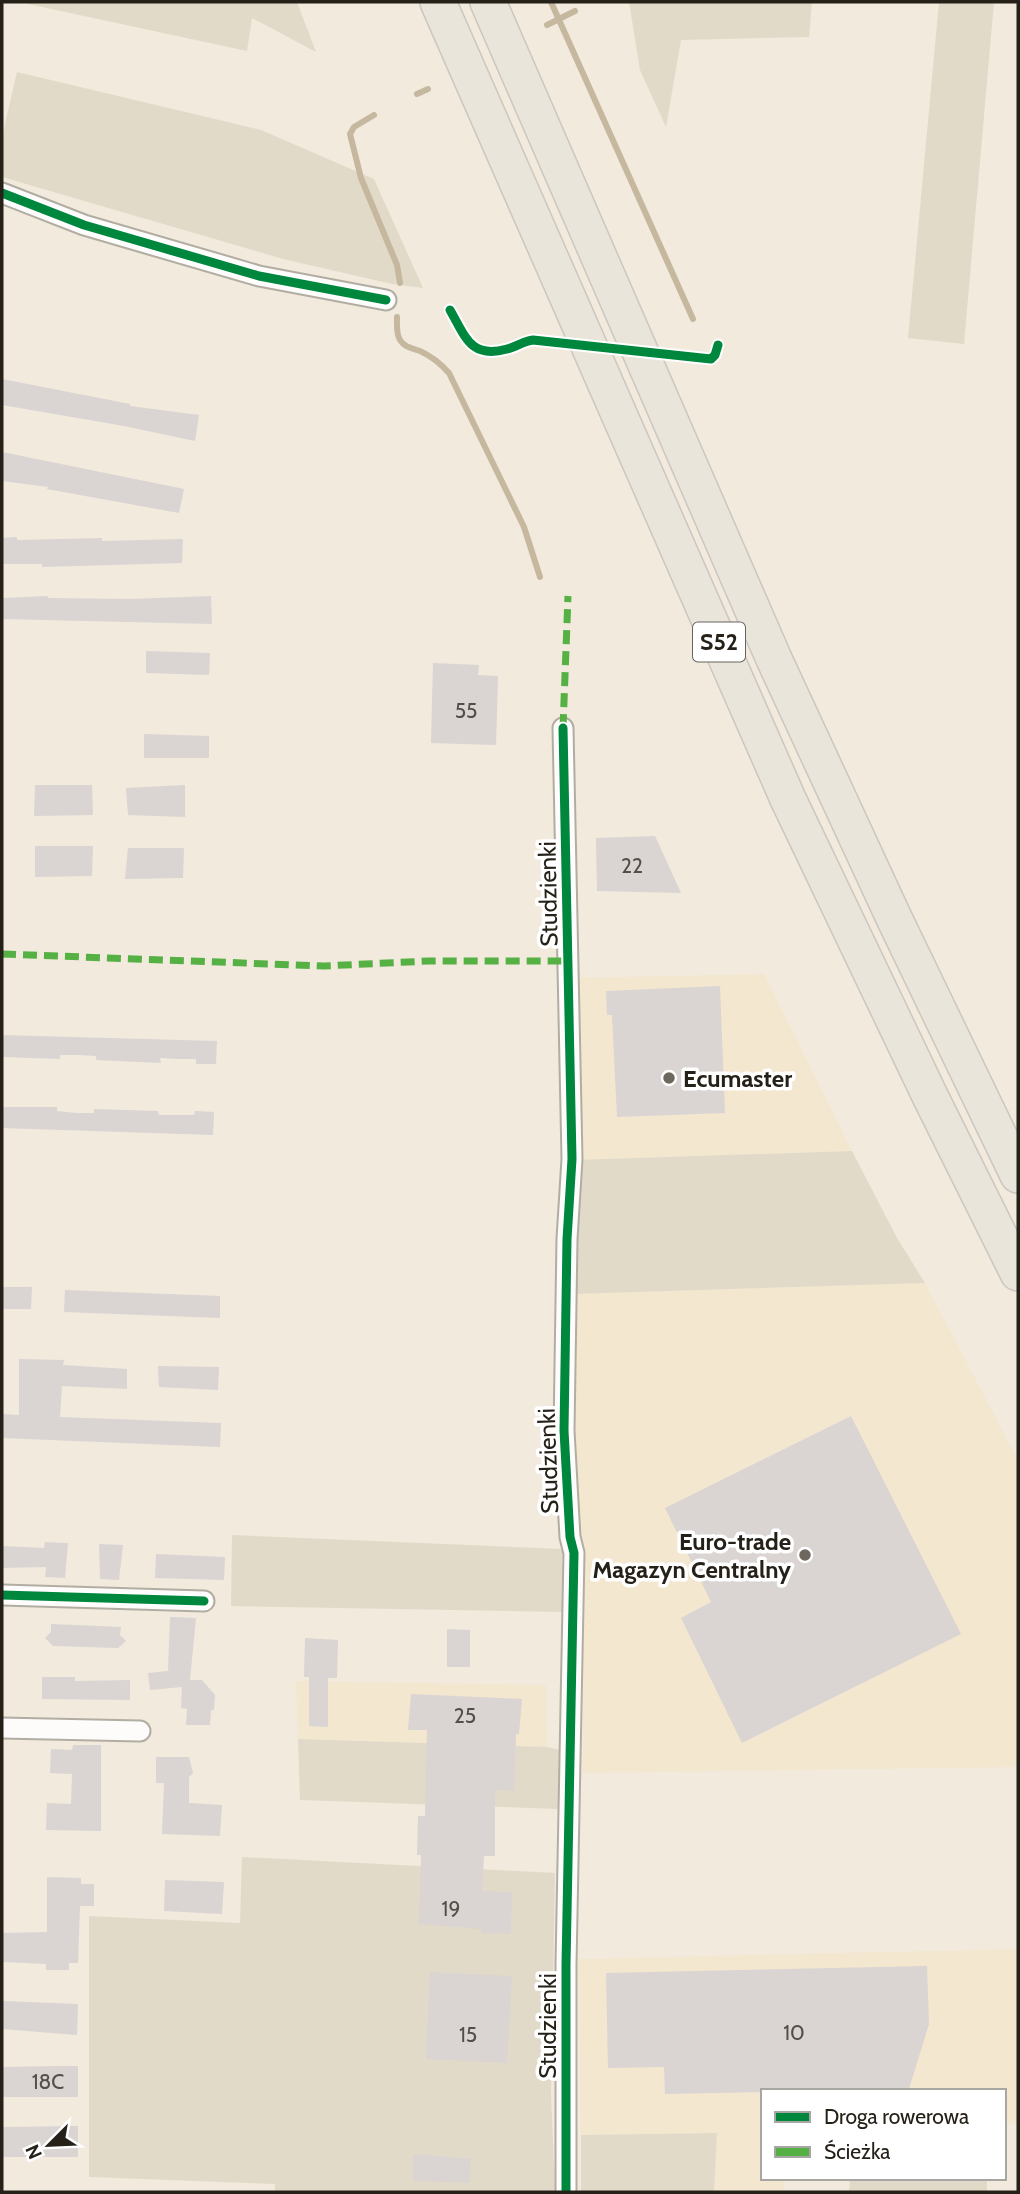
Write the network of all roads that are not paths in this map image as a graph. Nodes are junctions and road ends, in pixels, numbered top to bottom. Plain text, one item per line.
1 (438, 2) edge
2 (488, 2) edge
3 (2, 193) edge
4 (386, 300) dead end
5 (563, 728) dead end
6 (1018, 1175) edge
7 (1018, 1273) edge
8 (2, 1595) edge
9 (204, 1601) dead end
10 (2, 1728) edge
11 (140, 1731) dead end
12 (566, 2192) edge

1 - 7 highway, S52
2 - 6 highway, S52
3 - 4 street
5 - 12 street, Studzienki
8 - 9 street
10 - 11 street

